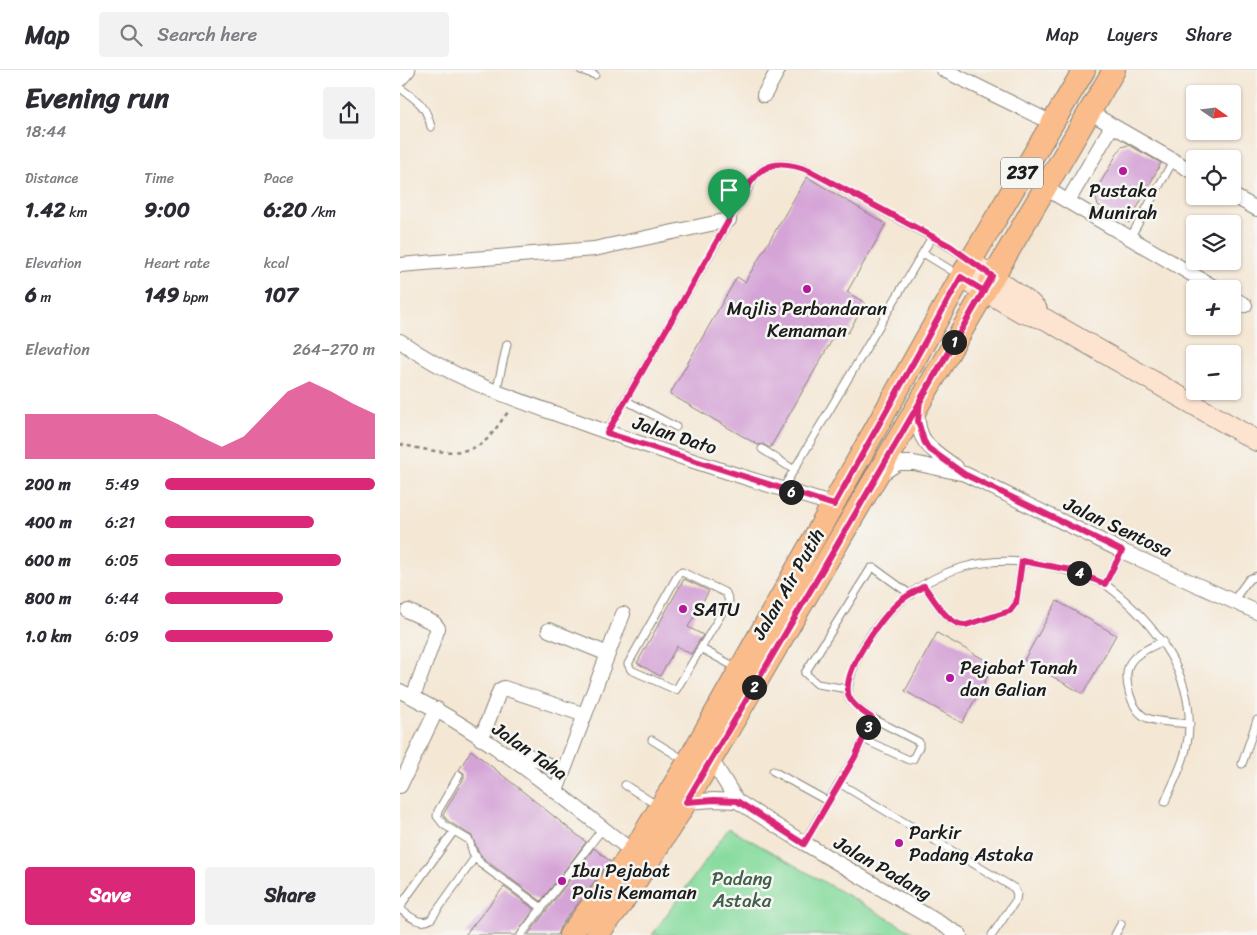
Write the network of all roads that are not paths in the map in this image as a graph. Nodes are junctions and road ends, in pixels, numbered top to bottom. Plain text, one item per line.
1 (408, 70) edge
2 (581, 70) edge
3 (778, 70) edge
4 (944, 70) edge
5 (1084, 70) edge
6 (1114, 70) edge
7 (595, 75) dead end
8 (400, 79) edge
9 (400, 88) edge
10 (764, 95) dead end
11 (1089, 112) junction
12 (1052, 123) junction
13 (1112, 126) junction
14 (431, 127) dead end
15 (1173, 161) junction
16 (1186, 168) edge
17 (1045, 188) junction
18 (1241, 200) edge
19 (1068, 201) junction
20 (1257, 209) edge
21 (729, 220) junction
22 (932, 237) junction
23 (1130, 238) junction
24 (923, 253) junction
25 (400, 265) edge
26 (966, 269) junction
27 (1202, 280) edge
28 (988, 284) junction
29 (1241, 302) edge
30 (1246, 305) dead end
31 (400, 341) edge
32 (507, 344) dead end
33 (496, 393) junction
34 (625, 400) junction
35 (920, 400) junction
36 (676, 427) dead end
37 (607, 433) junction
38 (1257, 442) edge
39 (762, 449) dead end
40 (794, 470) junction
41 (964, 474) junction
42 (870, 487) junction
43 (782, 490) junction
44 (834, 505) junction
45 (1122, 551) junction
46 (1022, 561) junction
47 (1257, 576) edge
48 (1105, 584) junction
49 (924, 586) junction
50 (911, 595) junction
51 (1233, 601) junction
52 (408, 611) dead end
53 (1257, 612) edge
54 (622, 614) dead end
55 (549, 630) dead end
56 (1163, 641) junction
57 (702, 649) junction
58 (608, 654) junction
59 (739, 669) junction
60 (848, 690) junction
61 (400, 691) edge
62 (413, 697) junction
63 (437, 709) junction
64 (585, 715) junction
65 (872, 718) junction
66 (1257, 720) edge
67 (1190, 724) junction
68 (863, 738) junction
69 (481, 739) junction
70 (652, 740) dead end
71 (501, 753) junction
72 (711, 759) junction
73 (688, 762) junction
74 (1242, 764) dead end
75 (772, 771) dead end
76 (563, 772) junction
77 (459, 775) dead end
78 (839, 783) junction
79 (625, 785) dead end
80 (400, 786) edge
81 (556, 791) junction
82 (737, 801) junction
83 (686, 802) junction
84 (828, 802) junction
85 (1165, 802) dead end
86 (661, 808) junction
87 (603, 828) junction
88 (454, 830) junction
89 (804, 844) junction
90 (633, 852) junction
91 (476, 856) junction
92 (542, 908) junction
93 (1121, 924) dead end
94 (521, 935) edge
95 (570, 935) edge
96 (596, 935) edge
97 (960, 935) edge
98 (992, 935) edge
99 (1116, 935) edge

1 - 8 street
2 - 7 lane
3 - 10 street
4 - 12 street
5 - 12 main road, Jalan Air Putih / 237
6 - 11 main road, Jalan Air Putih / 237
9 - 14 lane
11 - 13 street
11 - 17 main road, Jalan Air Putih / 237
12 - 26 main road, Jalan Air Putih / 237
13 - 15 street
13 - 19 street
15 - 16 street
15 - 23 lane
17 - 19 street
17 - 28 main road, Jalan Air Putih / 237
18 - 20 street
19 - 23 street
21 - 22 lane
21 - 25 street
21 - 34 lane
22 - 24 lane
22 - 26 lane
23 - 27 street
24 - 26 lane
24 - 40 lane
26 - 28 street
26 - 44 main road, Jalan Air Putih / 237
28 - 35 main road, Jalan Air Putih / 237
28 - 38 street
29 - 30 street
31 - 33 street, Jalan Dato
32 - 33 lane
33 - 37 street, Jalan Dato
34 - 36 lane
34 - 37 lane
35 - 41 street
35 - 42 main road, Jalan Air Putih / 237
37 - 43 street, Jalan Dato
39 - 40 lane
40 - 43 lane
41 - 42 street
41 - 45 street, Jalan Sentosa
42 - 72 main road, Jalan Air Putih / 237
43 - 44 street, Jalan Dato
44 - 59 main road, Jalan Air Putih / 237
45 - 48 lane
45 - 51 street, Jalan Sentosa
46 - 48 lane
46 - 49 lane
46 - 49 lane
47 - 51 lane
48 - 56 lane
49 - 50 lane
50 - 60 lane
50 - 60 lane
51 - 53 street, Jalan Sentosa
52 - 62 street
54 - 58 street
55 - 58 street
56 - 67 lane
56 - 67 lane
57 - 57 lane
57 - 59 lane
58 - 64 street
59 - 73 main road, Jalan Air Putih / 237
60 - 65 lane
61 - 62 street, Jalan Taha
62 - 63 street, Jalan Taha
63 - 69 street, Jalan Taha
63 - 80 street
64 - 69 street
64 - 76 street
65 - 68 lane
65 - 68 lane
66 - 74 lane
67 - 85 lane
68 - 78 lane
69 - 71 street, Jalan Taha
70 - 73 lane
71 - 76 street
71 - 81 street, Jalan Taha
72 - 82 street
72 - 83 main road, Jalan Air Putih / 237
73 - 86 main road, Jalan Air Putih / 237
75 - 84 lane
76 - 81 street
77 - 88 lane
78 - 84 lane
78 - 98 lane
79 - 86 lane
81 - 87 street, Jalan Taha
82 - 83 street
82 - 89 street, Jalan Padang
83 - 96 main road, Jalan Air Putih / 237
84 - 89 lane
86 - 90 main road, Jalan Air Putih / 237
87 - 90 street, Jalan Taha
87 - 92 lane
88 - 91 lane
88 - 91 lane
89 - 97 street, Jalan Padang
90 - 95 main road, Jalan Air Putih / 237
91 - 92 lane
92 - 94 lane
93 - 99 lane

